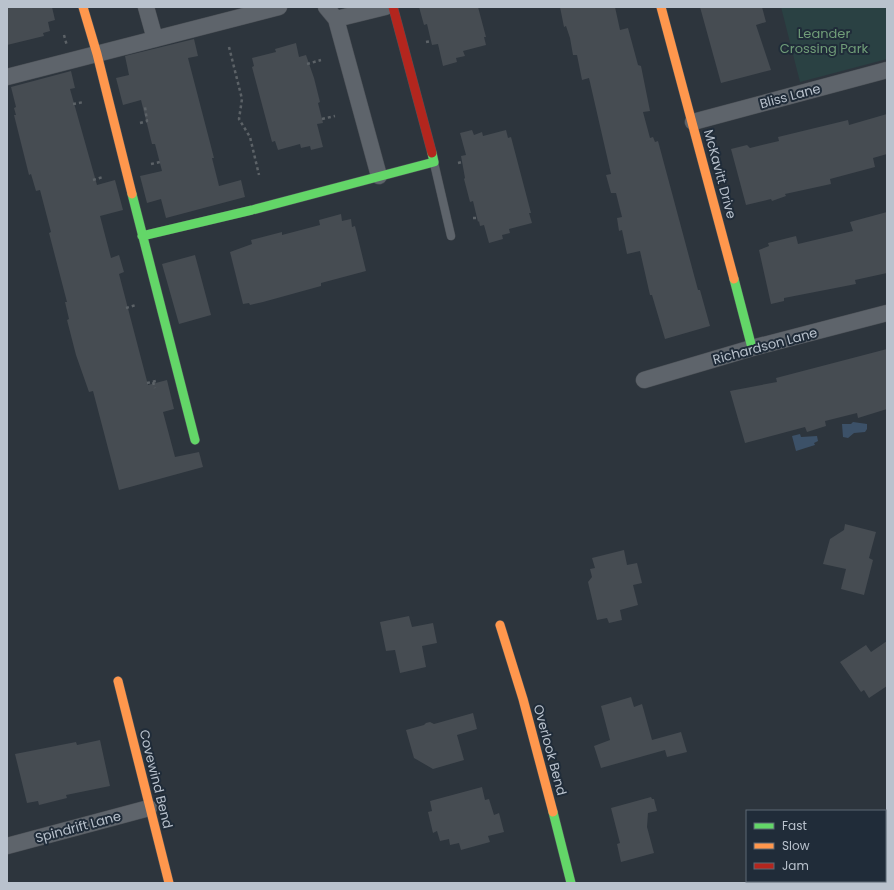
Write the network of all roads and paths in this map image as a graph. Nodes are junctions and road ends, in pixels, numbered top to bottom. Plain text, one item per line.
1 (83, 7) edge
2 (146, 7) edge
3 (279, 7) edge
4 (385, 7) edge
5 (392, 7) edge
6 (661, 7) edge
7 (331, 13) edge
8 (64, 35) dead end
9 (155, 39) junction
10 (431, 41) dead end
11 (426, 42) dead end
12 (67, 47) dead end
13 (229, 47) dead end
14 (98, 54) junction
15 (321, 60) dead end
16 (307, 64) dead end
17 (887, 70) edge
18 (7, 77) edge
19 (84, 102) dead end
20 (73, 104) dead end
21 (145, 106) dead end
22 (335, 116) dead end
23 (322, 119) dead end
24 (693, 122) junction
25 (140, 123) dead end
26 (160, 162) dead end
27 (434, 162) junction
28 (462, 162) dead end
29 (458, 163) dead end
30 (151, 164) dead end
31 (259, 175) dead end
32 (379, 176) junction
33 (103, 178) dead end
34 (93, 180) dead end
35 (473, 218) dead end
36 (477, 218) dead end
37 (142, 236) junction
38 (451, 236) dead end
39 (136, 305) dead end
40 (126, 308) dead end
41 (887, 313) edge
42 (752, 348) junction
43 (644, 380) dead end
44 (147, 383) dead end
45 (155, 388) dead end
46 (195, 440) dead end
47 (500, 625) dead end
48 (118, 681) dead end
49 (148, 808) junction
50 (7, 846) edge
51 (169, 883) edge
52 (571, 883) edge

1 - 14 street
2 - 9 street
3 - 9 street
4 - 7 street
5 - 27 street
6 - 24 street, McKavitt Drive
7 - 32 street
8 - 12 path
9 - 14 street
10 - 11 path
13 - 31 path
14 - 18 street
14 - 37 street
15 - 16 path
17 - 24 street, Bliss Lane
19 - 20 path
21 - 25 path
22 - 23 path
24 - 42 street, McKavitt Drive
26 - 30 path
27 - 32 street
27 - 38 lane
28 - 29 path
32 - 37 street
33 - 34 path
35 - 36 path
37 - 46 street
39 - 40 path
41 - 42 street, Richardson Lane
42 - 43 street, Richardson Lane
44 - 45 path
47 - 52 street, Overlook Bend
48 - 49 street, Covewind Bend
49 - 50 street, Spindrift Lane
49 - 51 street, Covewind Bend

